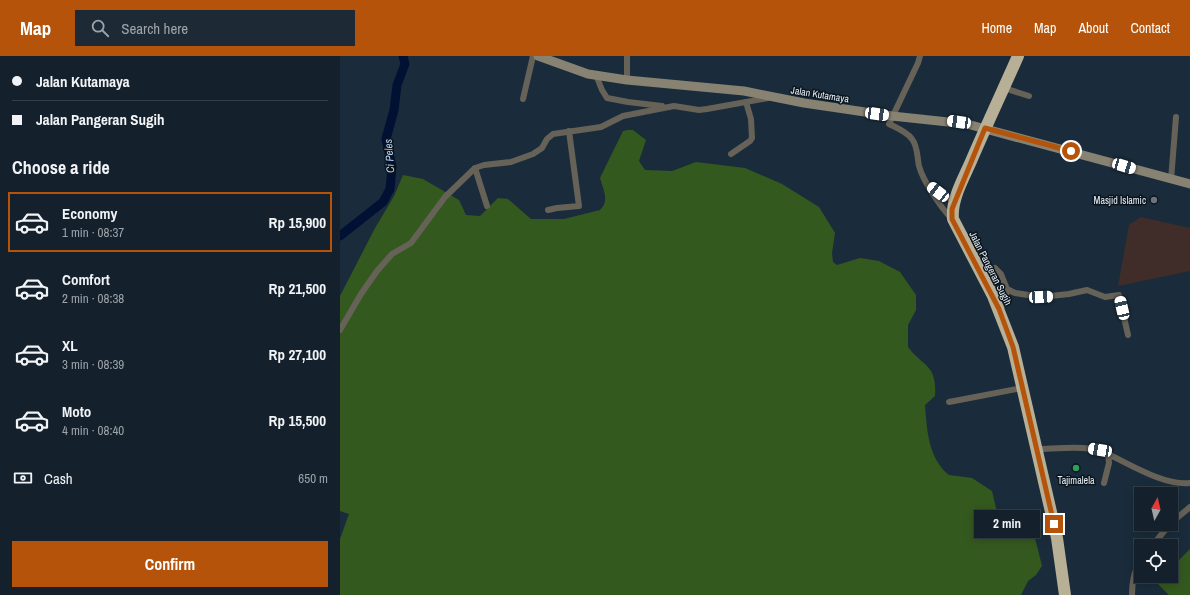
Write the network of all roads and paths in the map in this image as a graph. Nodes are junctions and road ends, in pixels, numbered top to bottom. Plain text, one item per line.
1 (533, 56) edge
2 (538, 56) edge
3 (627, 56) edge
4 (920, 56) edge
5 (1018, 56) edge
6 (596, 75) junction
7 (627, 80) junction
8 (1004, 88) junction
9 (773, 96) junction
10 (1029, 96) dead end
11 (523, 99) dead end
12 (746, 102) junction
13 (674, 106) junction
14 (892, 116) junction
15 (1176, 117) dead end
16 (985, 128) junction
17 (569, 131) junction
18 (731, 154) dead end
19 (475, 168) junction
20 (1171, 180) junction
21 (1190, 184) edge
22 (929, 185) junction
23 (956, 198) junction
24 (487, 206) dead end
25 (548, 210) dead end
26 (952, 219) junction
27 (995, 268) dead end
28 (1007, 288) junction
29 (999, 309) junction
30 (340, 330) edge
31 (1128, 335) dead end
32 (1022, 388) junction
33 (949, 402) dead end
34 (1037, 449) junction
35 (1108, 454) junction
36 (1104, 483) dead end
37 (1190, 483) edge
38 (1190, 507) edge
39 (1178, 518) edge
40 (1165, 531) edge
41 (1158, 539) edge
42 (1134, 579) edge
43 (1065, 595) edge
44 (1132, 595) edge

1 - 11 street
2 - 6 main road, Jalan Kutamaya
3 - 7 street
4 - 14 street
5 - 8 highway
6 - 7 main road, Jalan Kutamaya
6 - 13 street
7 - 9 main road, Jalan Kutamaya
8 - 10 street
8 - 16 highway
9 - 12 street
9 - 14 main road, Jalan Kutamaya
12 - 13 street
12 - 18 street
13 - 17 street
14 - 16 main road, Jalan Kutamaya
14 - 22 street
15 - 20 street
16 - 20 main road, Jalan Kutamaya
16 - 23 highway
17 - 19 street
17 - 25 street
19 - 24 street
19 - 30 street
20 - 21 main road, Jalan Kutamaya
22 - 23 street
22 - 26 street
23 - 26 highway
26 - 29 highway, Jalan Pangeran Sugih
27 - 28 street
28 - 29 street
28 - 31 street
29 - 32 highway, Jalan Pangeran Sugih
32 - 33 street
32 - 34 highway, Jalan Pangeran Sugih
34 - 35 street
34 - 43 highway, Jalan Pangeran Sugih
35 - 36 street
35 - 37 street
38 - 39 street
40 - 41 street
42 - 44 street

